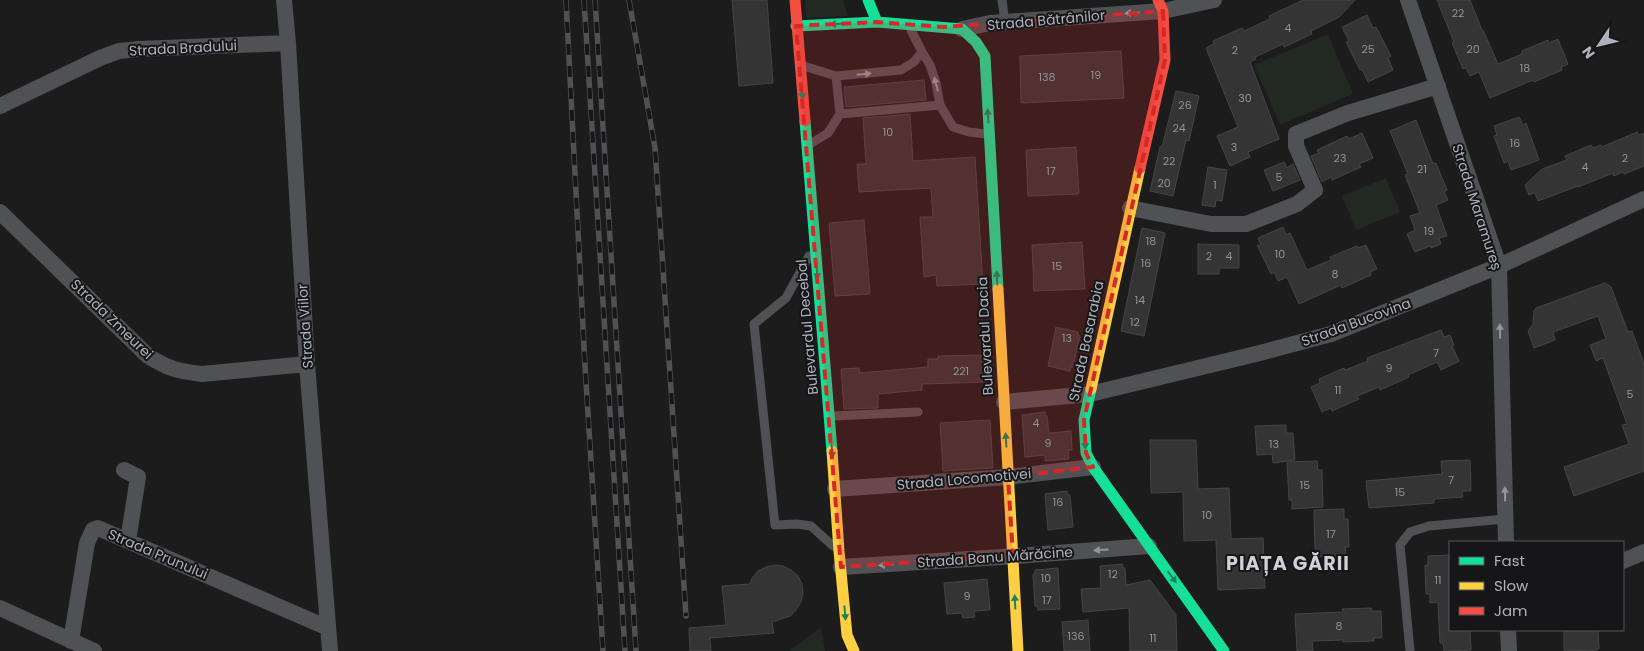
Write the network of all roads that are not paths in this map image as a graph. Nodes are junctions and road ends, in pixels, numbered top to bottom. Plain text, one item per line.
1 (284, 0) edge
2 (795, 0) edge
3 (868, 0) edge
4 (1002, 0) edge
5 (1214, 0) edge
6 (1408, 0) edge
7 (1161, 5) edge
8 (877, 22) junction
9 (1005, 22) junction
10 (908, 24) junction
11 (796, 26) junction
12 (962, 28) junction
13 (288, 43) junction
14 (922, 52) junction
15 (800, 64) junction
16 (836, 76) junction
17 (1438, 86) junction
18 (940, 105) junction
19 (0, 106) edge
20 (840, 114) junction
21 (989, 134) junction
22 (807, 146) junction
23 (1644, 199) edge
24 (1130, 208) junction
25 (1644, 210) edge
26 (0, 212) edge
27 (1556, 239) junction
28 (815, 245) junction
29 (1499, 266) junction
30 (307, 364) junction
31 (1090, 394) junction
32 (1004, 402) junction
33 (918, 412) dead end
34 (830, 417) junction
35 (1093, 467) junction
36 (124, 470) dead end
37 (1008, 477) junction
38 (835, 489) junction
39 (1505, 519) junction
40 (1506, 541) edge
41 (128, 542) junction
42 (1149, 546) junction
43 (1644, 552) edge
44 (1013, 556) junction
45 (840, 559) junction
46 (1624, 561) edge
47 (0, 608) edge
48 (328, 628) junction
49 (1508, 631) edge
50 (71, 641) junction
51 (854, 650) edge
52 (94, 651) edge
53 (330, 651) edge
54 (1018, 651) edge
55 (1224, 651) edge
56 (1410, 651) edge
57 (1509, 651) edge

1 - 13 street, Strada Viilor
2 - 11 main road, Bulevardul Decebal
3 - 8 main road
4 - 9 lane
5 - 7 street, Strada Bătrânilor
6 - 17 street, Strada Maramureș
7 -> 9 street, Strada Bătrânilor
7 - 24 main road, Strada Basarabia
8 - 10 main road, Strada Bătrânilor
8 -> 11 main road, Strada Bătrânilor
9 - 12 street, Strada Bătrânilor
10 - 12 main road, Strada Bătrânilor
10 - 14 lane
11 - 15 main road, Bulevardul Decebal
21 -> 12 main road, Bulevardul Dacia
13 - 19 street, Strada Bradului
13 - 30 street, Strada Viilor
16 -> 14 lane
18 -> 14 lane
15 - 16 lane
15 -> 22 main road, Bulevardul Decebal
16 - 20 lane
17 - 24 street
17 - 29 street, Strada Maramureș
18 - 20 lane
18 - 21 lane
20 - 22 lane
32 -> 21 main road, Bulevardul Dacia
22 - 28 main road, Bulevardul Decebal
23 - 27 street, Strada Bucovina
24 - 31 main road, Strada Basarabia
25 - 27 street, Strada Bucovina
26 - 30 street, Strada Zmeurei
27 - 29 street, Strada Bucovina
28 -> 34 main road, Bulevardul Decebal
28 - 45 lane
29 - 31 street, Strada Bucovina
39 -> 29 street, Strada Maramureș
30 - 48 street, Strada Viilor
31 - 32 street, Strada Bucovina
31 -> 35 main road, Strada Basarabia
37 -> 32 main road, Bulevardul Dacia
33 - 34 lane
34 -> 38 main road, Bulevardul Decebal
35 - 37 street, Strada Locomotivei
35 - 42 main road, Strada Basarabia
36 - 41 street
37 - 38 street, Strada Locomotivei
37 - 44 main road, Bulevardul Dacia
38 - 45 main road, Bulevardul Decebal
39 - 40 street, Strada Maramureș
39 - 56 lane
41 - 48 street, Strada Prunului
41 - 50 street, Strada Prunului
42 -> 44 street, Strada Banu Mărăcine
42 -> 55 main road, Strada Basarabia
43 - 46 street
44 -> 45 street, Strada Banu Mărăcine
54 -> 44 main road, Bulevardul Dacia
45 -> 51 main road, Bulevardul Decebal
47 - 50 street
48 - 53 street, Strada Viilor
49 - 57 street
50 - 52 street

